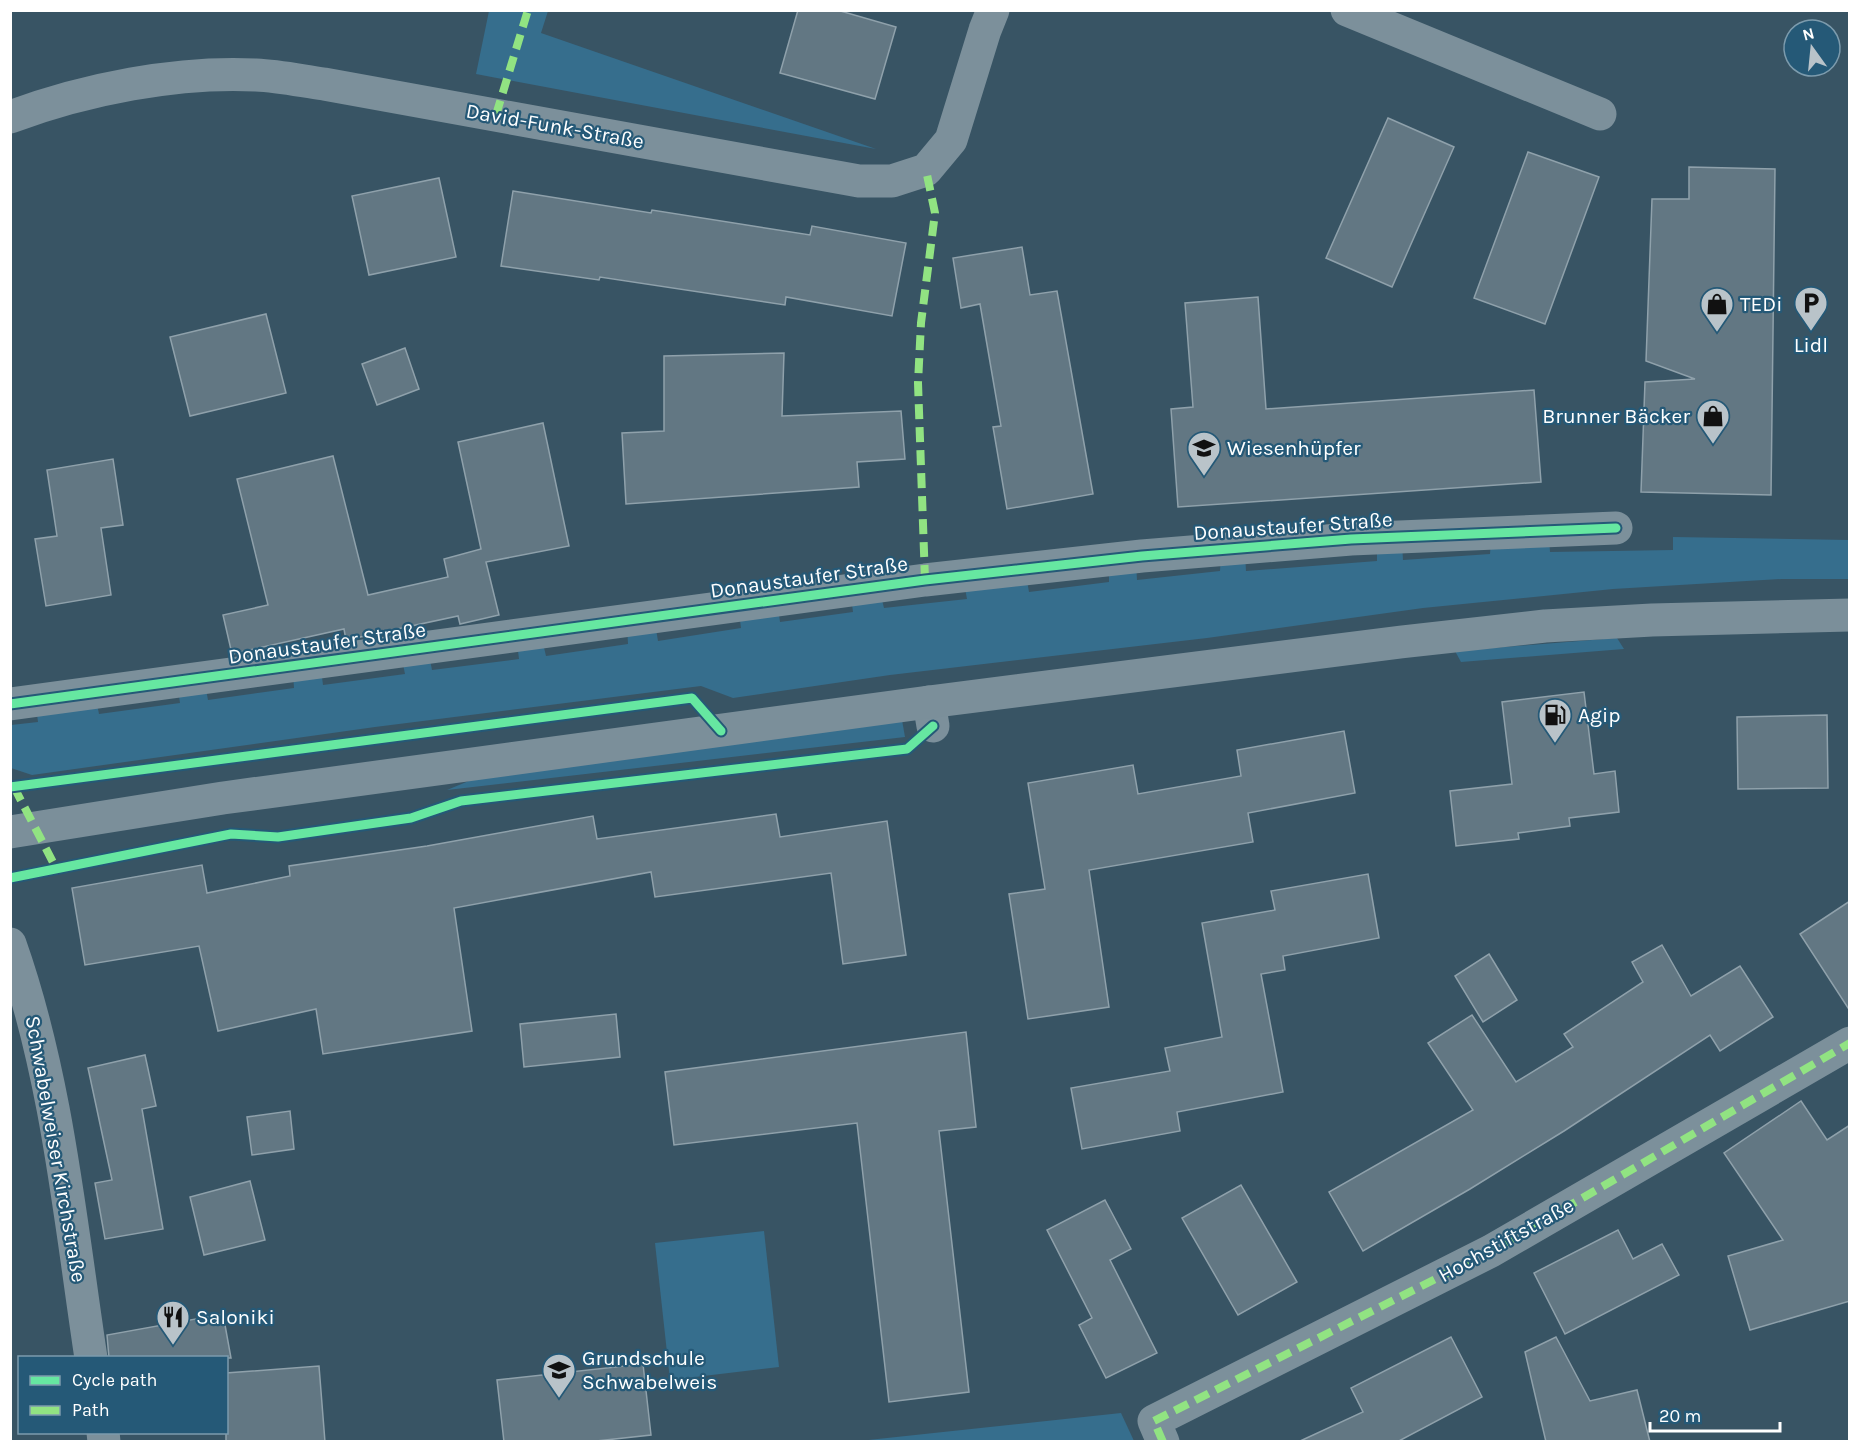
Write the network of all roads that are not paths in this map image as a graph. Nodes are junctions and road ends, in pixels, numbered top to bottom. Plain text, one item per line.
1 (993, 10) edge
2 (1347, 10) edge
3 (1600, 114) dead end
4 (10, 117) edge
5 (1616, 528) dead end
6 (1850, 615) edge
7 (10, 704) edge
8 (10, 832) edge
9 (10, 944) edge
10 (1850, 1043) edge
11 (91, 1356) edge
12 (1158, 1431) edge

1 - 4 street, David-Funk-Straße
2 - 3 street
5 - 7 street, Donaustaufer Straße
6 - 8 main road
9 - 11 street, Schwabelweiser Kirchstraße
10 - 12 street, Hochstiftstraße

